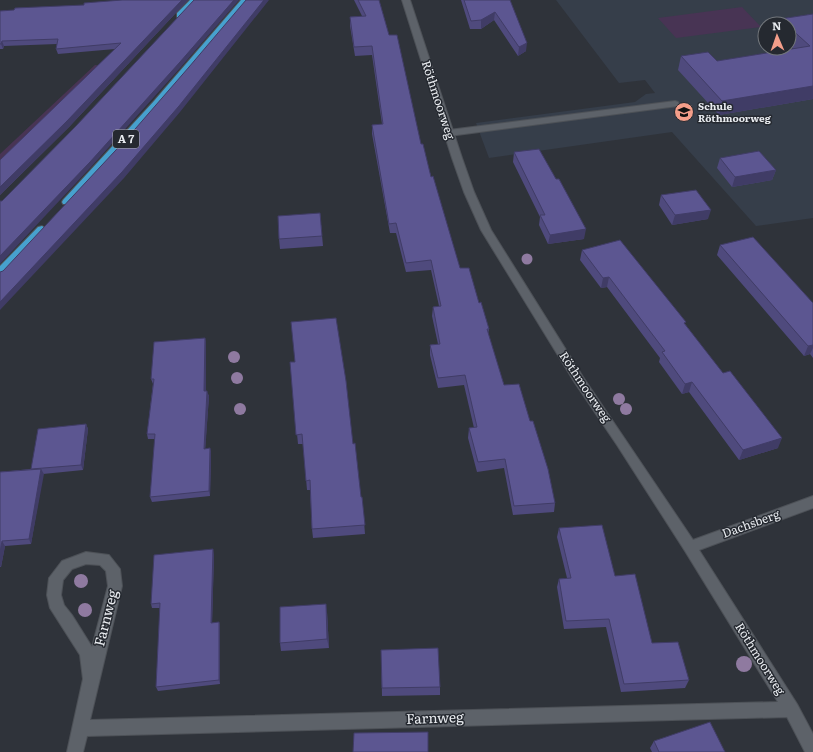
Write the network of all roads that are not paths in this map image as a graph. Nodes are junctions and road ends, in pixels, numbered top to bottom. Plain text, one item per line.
1 (194, 0) edge
2 (245, 0) edge
3 (406, 0) edge
4 (173, 23) edge
5 (675, 104) dead end
6 (449, 133) junction
7 (60, 210) edge
8 (50, 220) edge
9 (0, 273) edge
10 (813, 502) edge
11 (690, 547) junction
12 (91, 679) junction
13 (791, 709) junction
14 (80, 728) junction
15 (813, 750) edge
16 (75, 752) edge

1 - 4 highway
2 - 7 highway, A 7
3 - 6 street, Röthmoorweg
5 - 6 street
6 - 11 street, Röthmoorweg
8 - 9 highway
10 - 11 street, Dachsberg
11 - 13 street, Röthmoorweg
12 - 12 street, Farnweg
12 - 14 street, Farnweg
13 - 14 street, Farnweg
13 - 15 street, Röthmoorweg
14 - 16 street, Farnweg

